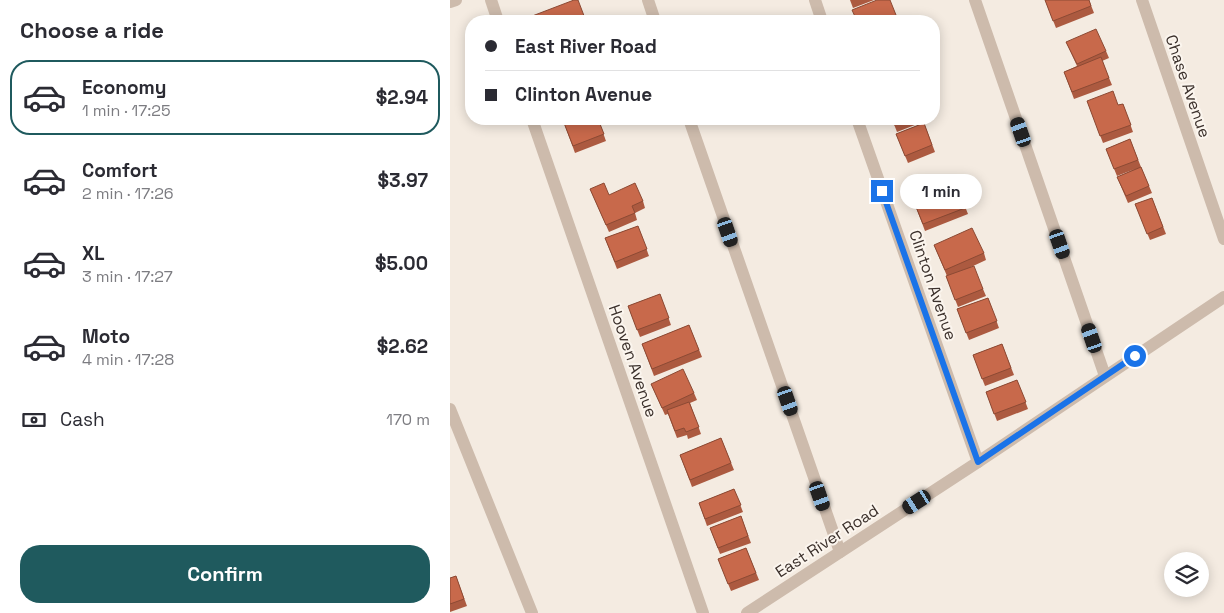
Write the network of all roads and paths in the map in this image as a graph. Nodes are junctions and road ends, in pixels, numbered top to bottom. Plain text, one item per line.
1 (456, 0) edge
2 (490, 0) edge
3 (648, 0) edge
4 (815, 0) edge
5 (975, 0) edge
6 (1142, 0) edge
7 (450, 2) edge
8 (496, 15) edge
9 (653, 15) edge
10 (820, 15) edge
11 (534, 125) edge
12 (691, 125) edge
13 (859, 125) edge
14 (1224, 239) edge
15 (1224, 297) edge
16 (1105, 376) junction
17 (450, 409) edge
18 (978, 462) junction
19 (840, 552) junction
20 (532, 613) edge
21 (703, 613) edge
22 (747, 613) edge

1 - 7 street
2 - 8 street
3 - 9 street
4 - 10 street
5 - 16 street
6 - 14 street, Chase Avenue
11 - 21 street, Hooven Avenue
12 - 19 street
13 - 18 street, Clinton Avenue
15 - 16 street, East River Road
16 - 18 street, East River Road
17 - 20 street
18 - 19 street, East River Road
19 - 22 street, East River Road

